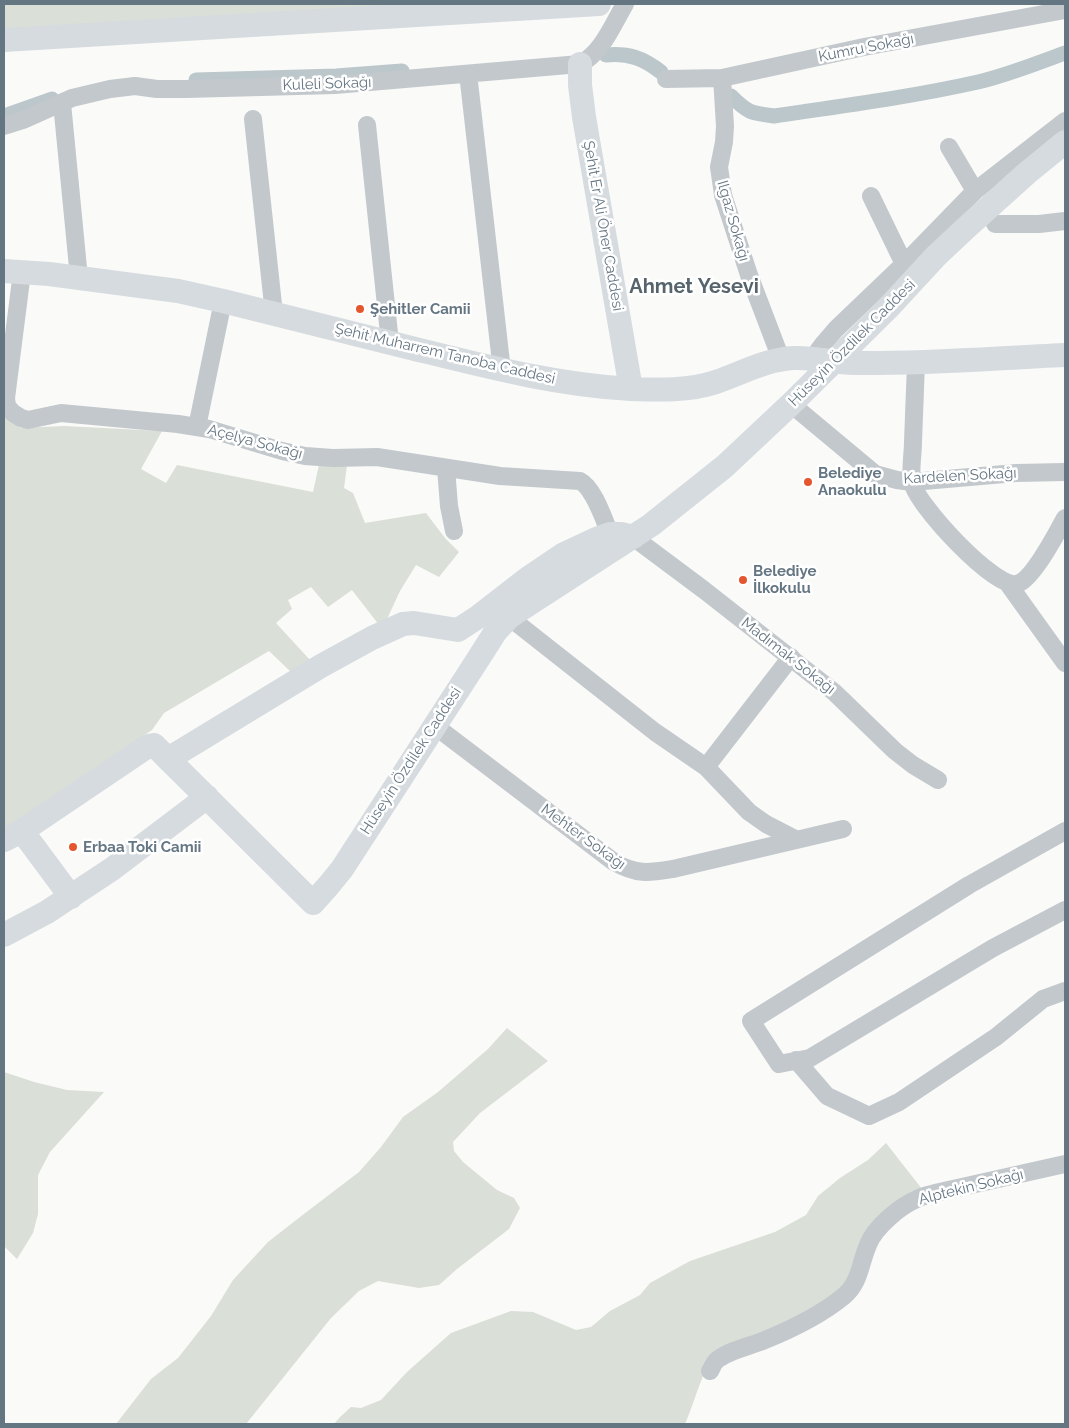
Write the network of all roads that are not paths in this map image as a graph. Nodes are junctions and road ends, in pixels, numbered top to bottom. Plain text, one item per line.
1 (599, 4) edge
2 (625, 4) edge
3 (1065, 10) edge
4 (4, 40) edge
5 (580, 64) junction
6 (722, 78) junction
7 (666, 80) dead end
8 (470, 82) dead end
9 (62, 102) junction
10 (253, 119) dead end
11 (1065, 121) edge
12 (367, 125) dead end
13 (4, 126) edge
14 (1065, 142) edge
15 (949, 146) dead end
16 (975, 191) junction
17 (871, 196) dead end
18 (1065, 221) edge
19 (995, 224) dead end
20 (904, 264) junction
21 (13, 271) edge
22 (79, 278) junction
23 (223, 300) junction
24 (274, 314) junction
25 (390, 342) junction
26 (1065, 355) edge
27 (781, 359) junction
28 (822, 361) junction
29 (916, 362) junction
30 (502, 371) junction
31 (631, 389) junction
32 (792, 404) junction
33 (197, 427) junction
34 (446, 468) junction
35 (1065, 472) edge
36 (912, 482) junction
37 (1065, 518) edge
38 (454, 531) dead end
39 (621, 535) junction
40 (1009, 585) junction
41 (509, 617) junction
42 (791, 657) junction
43 (1065, 663) edge
44 (434, 726) junction
45 (168, 759) junction
46 (706, 767) junction
47 (938, 780) dead end
48 (207, 798) junction
49 (843, 829) dead end
50 (1065, 831) edge
51 (13, 835) edge
52 (797, 840) junction
53 (71, 897) junction
54 (1065, 910) edge
55 (4, 935) edge
56 (1065, 991) edge
57 (796, 1060) junction
58 (1065, 1164) edge
59 (710, 1370) dead end

1 - 4 street
2 - 5 street
3 - 6 street, Kumru Sokağı
5 - 9 street, Kuleli Sokağı
5 - 31 street, Şehit Er Ali Öner Caddesi
6 - 7 street, Kumru Sokağı
6 - 27 street, Ilgaz Sokağı
8 - 30 street
9 - 13 street, Kuleli Sokağı
9 - 22 street
10 - 24 street
11 - 16 street, Hüseyin Özdilek Caddesi
12 - 25 street
14 - 28 street, Hüseyin Özdilek Caddesi
15 - 16 street
16 - 20 street, Hüseyin Özdilek Caddesi
17 - 20 street
18 - 19 street
20 - 28 street, Hüseyin Özdilek Caddesi
21 - 22 street, Şehit Muharrem Tanoba Caddesi
21 - 33 street, Açelya Sokağı
22 - 23 street, Şehit Muharrem Tanoba Caddesi
23 - 24 street, Şehit Muharrem Tanoba Caddesi
23 - 33 street
24 - 25 street, Şehit Muharrem Tanoba Caddesi
25 - 30 street, Şehit Muharrem Tanoba Caddesi
26 - 29 street, Şehit Muharrem Tanoba Caddesi
27 - 28 street, Şehit Muharrem Tanoba Caddesi
27 - 31 street, Şehit Muharrem Tanoba Caddesi
28 - 29 street, Şehit Muharrem Tanoba Caddesi
28 - 32 street, Hüseyin Özdilek Caddesi
29 - 36 street
30 - 31 street, Şehit Muharrem Tanoba Caddesi
32 - 36 street, Kardelen Sokağı
32 - 39 street, Hüseyin Özdilek Caddesi
33 - 34 street, Açelya Sokağı
34 - 38 street
34 - 39 street, Açelya Sokağı
35 - 36 street, Kardelen Sokağı
36 - 40 street
37 - 40 street
39 - 41 street, Hüseyin Özdilek Caddesi
39 - 42 street, Madımak Sokağı
39 - 45 street, Hüseyin Özdilek Caddesi
40 - 43 street
41 - 44 street, Hüseyin Özdilek Caddesi
41 - 46 street
42 - 46 street
42 - 47 street, Madımak Sokağı
44 - 48 street, Hüseyin Özdilek Caddesi
44 - 52 street, Mehter Sokağı
45 - 48 street, Hüseyin Özdilek Caddesi
45 - 51 street, Hüseyin Özdilek Caddesi
46 - 52 street
48 - 53 street
49 - 52 street, Mehter Sokağı
50 - 57 street
51 - 53 street, Hüseyin Özdilek Caddesi
53 - 55 street
54 - 57 street
56 - 57 street
58 - 59 street, Alptekin Sokağı

